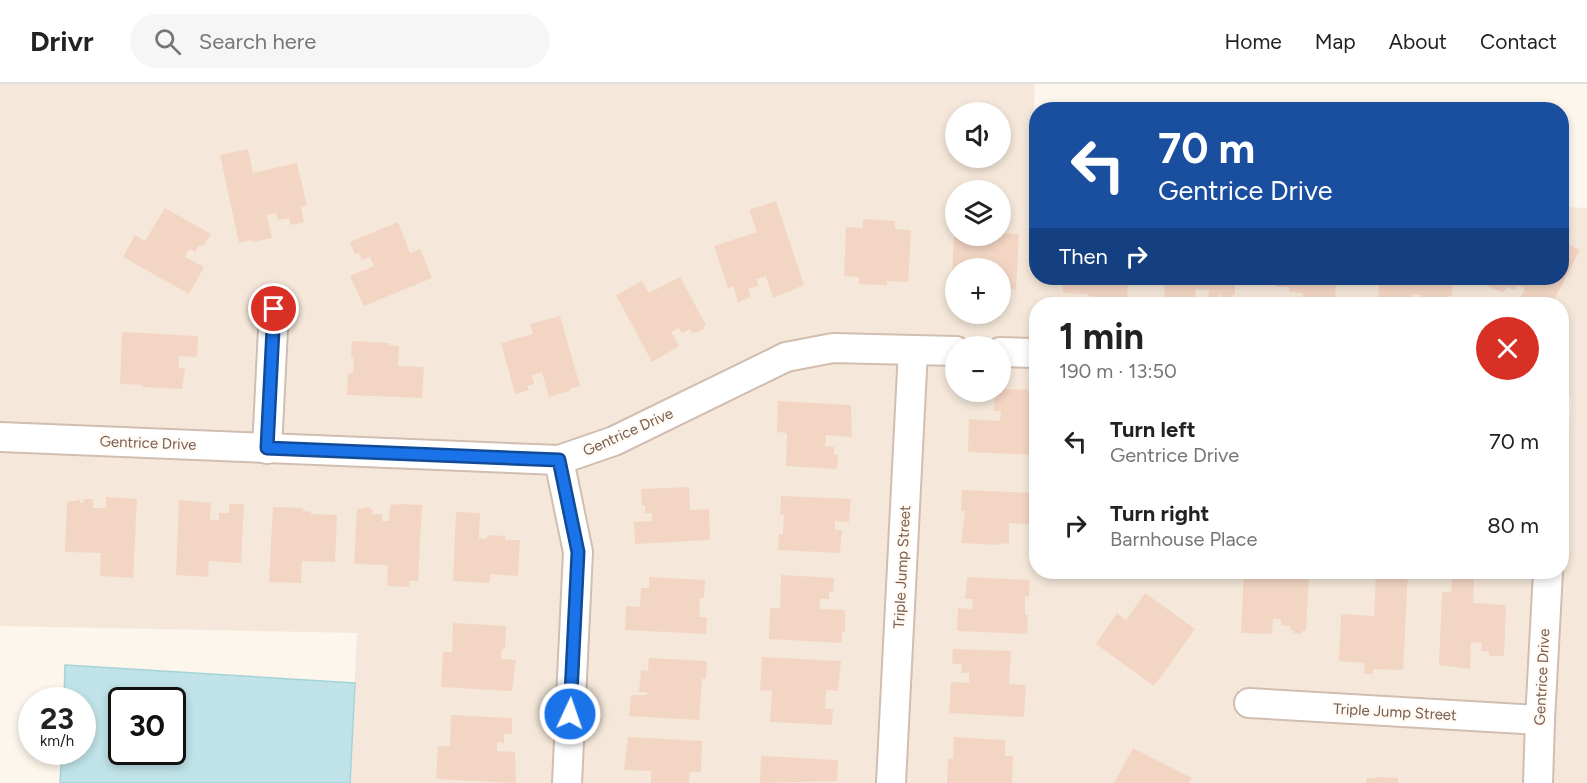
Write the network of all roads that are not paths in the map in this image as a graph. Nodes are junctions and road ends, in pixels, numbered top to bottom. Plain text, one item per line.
1 (274, 309) dead end
2 (914, 350) junction
3 (945, 351) edge
4 (1011, 352) edge
5 (1029, 353) edge
6 (0, 437) edge
7 (267, 448) junction
8 (559, 460) junction
9 (1548, 579) edge
10 (1250, 703) dead end
11 (1540, 720) junction
12 (567, 783) edge
13 (891, 783) edge
14 (1539, 783) edge

1 - 7 street
2 - 3 street, Gentrice Drive
2 - 8 street, Gentrice Drive
2 - 13 street, Triple Jump Street
4 - 5 street
6 - 7 street, Gentrice Drive
7 - 8 street, Gentrice Drive
8 - 12 street
9 - 11 street, Gentrice Drive
10 - 11 street, Triple Jump Street
11 - 14 street, Gentrice Drive

